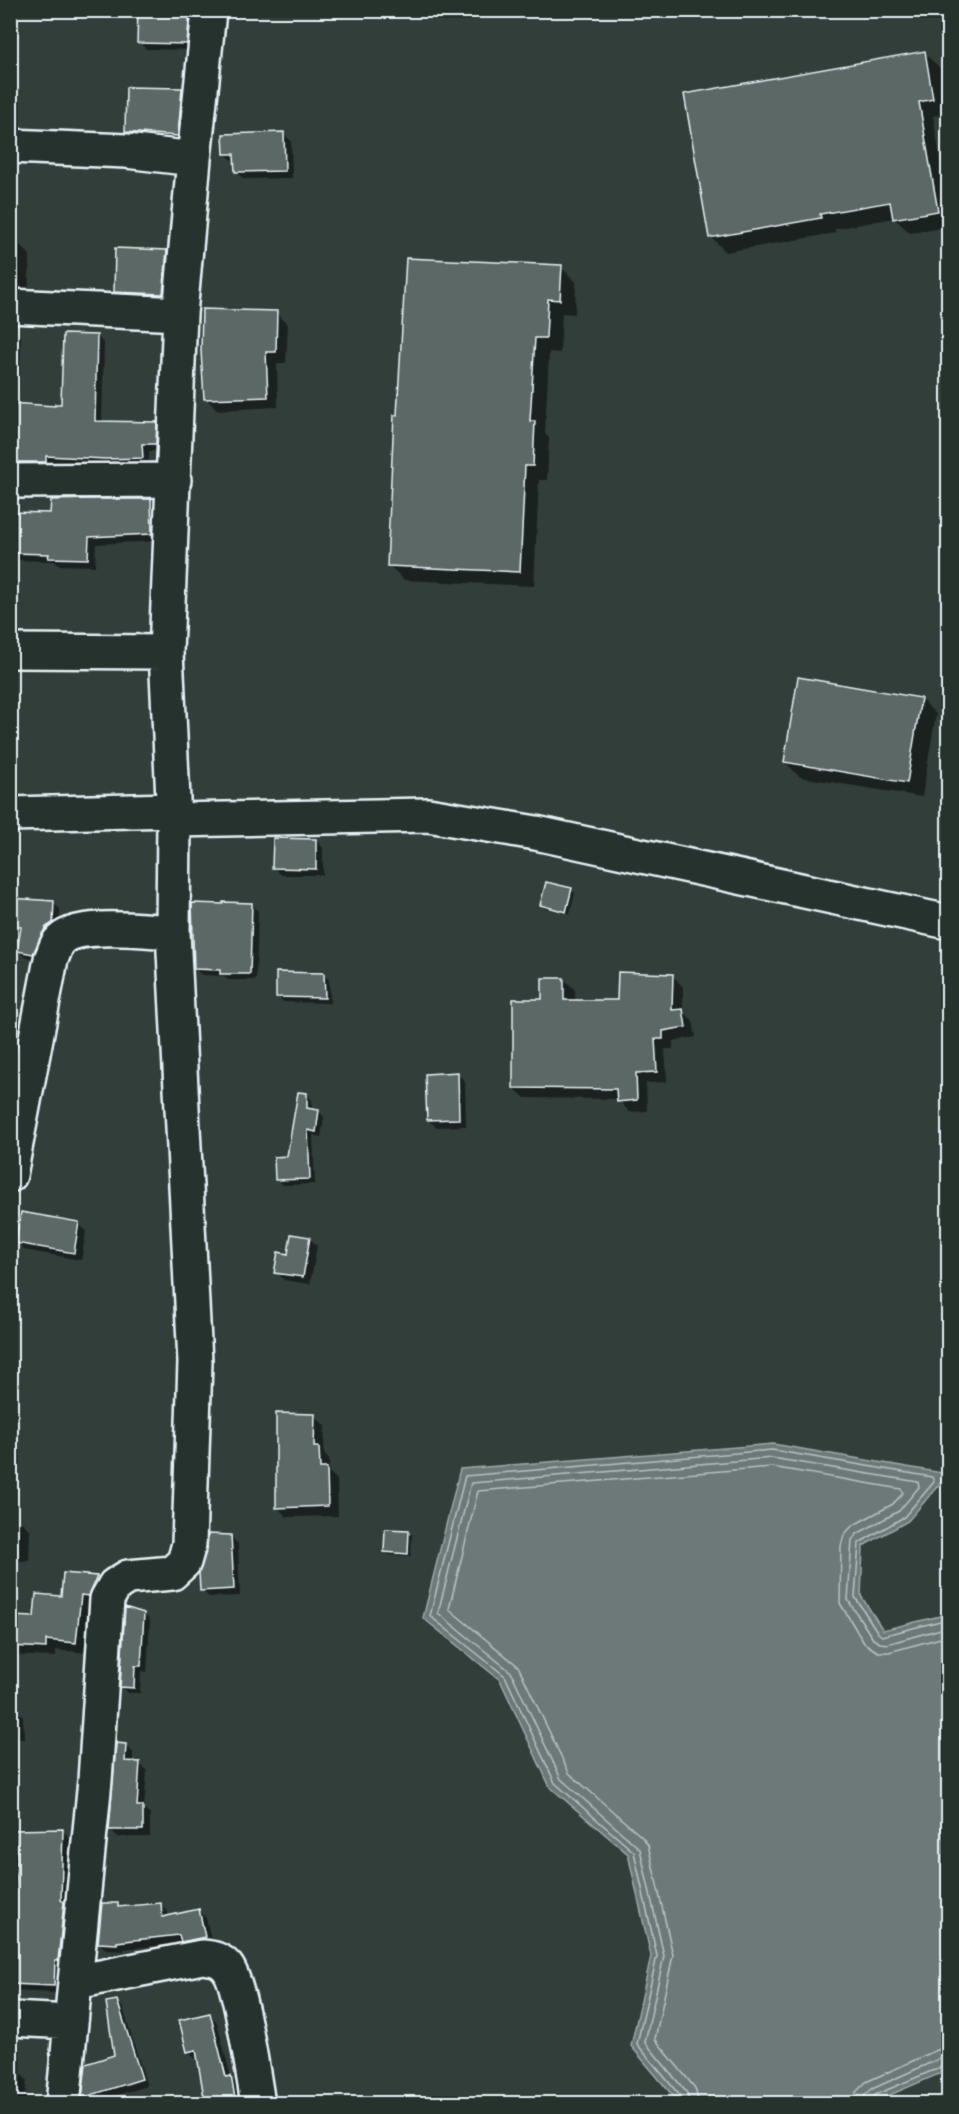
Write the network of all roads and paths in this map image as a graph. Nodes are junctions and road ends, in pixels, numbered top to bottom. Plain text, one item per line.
1 (209, 11) edge
2 (10, 146) edge
3 (194, 159) junction
4 (10, 306) edge
5 (180, 314) junction
6 (174, 480) junction
7 (10, 482) edge
8 (10, 651) edge
9 (166, 652) junction
10 (10, 814) edge
11 (174, 815) junction
12 (948, 922) edge
13 (173, 932) junction
14 (10, 1175) edge
15 (76, 1982) junction
16 (10, 2019) edge
17 (71, 2022) junction
18 (63, 2103) edge
19 (258, 2103) edge

1 - 3 street
2 - 3 street
3 - 5 street
4 - 5 street
5 - 6 street
6 - 7 street
6 - 9 street
8 - 9 street
9 - 11 street
10 - 11 street
11 - 12 street
11 - 13 street
13 - 14 street
13 - 15 street
15 - 17 street
15 - 19 street
16 - 17 street
17 - 18 street

